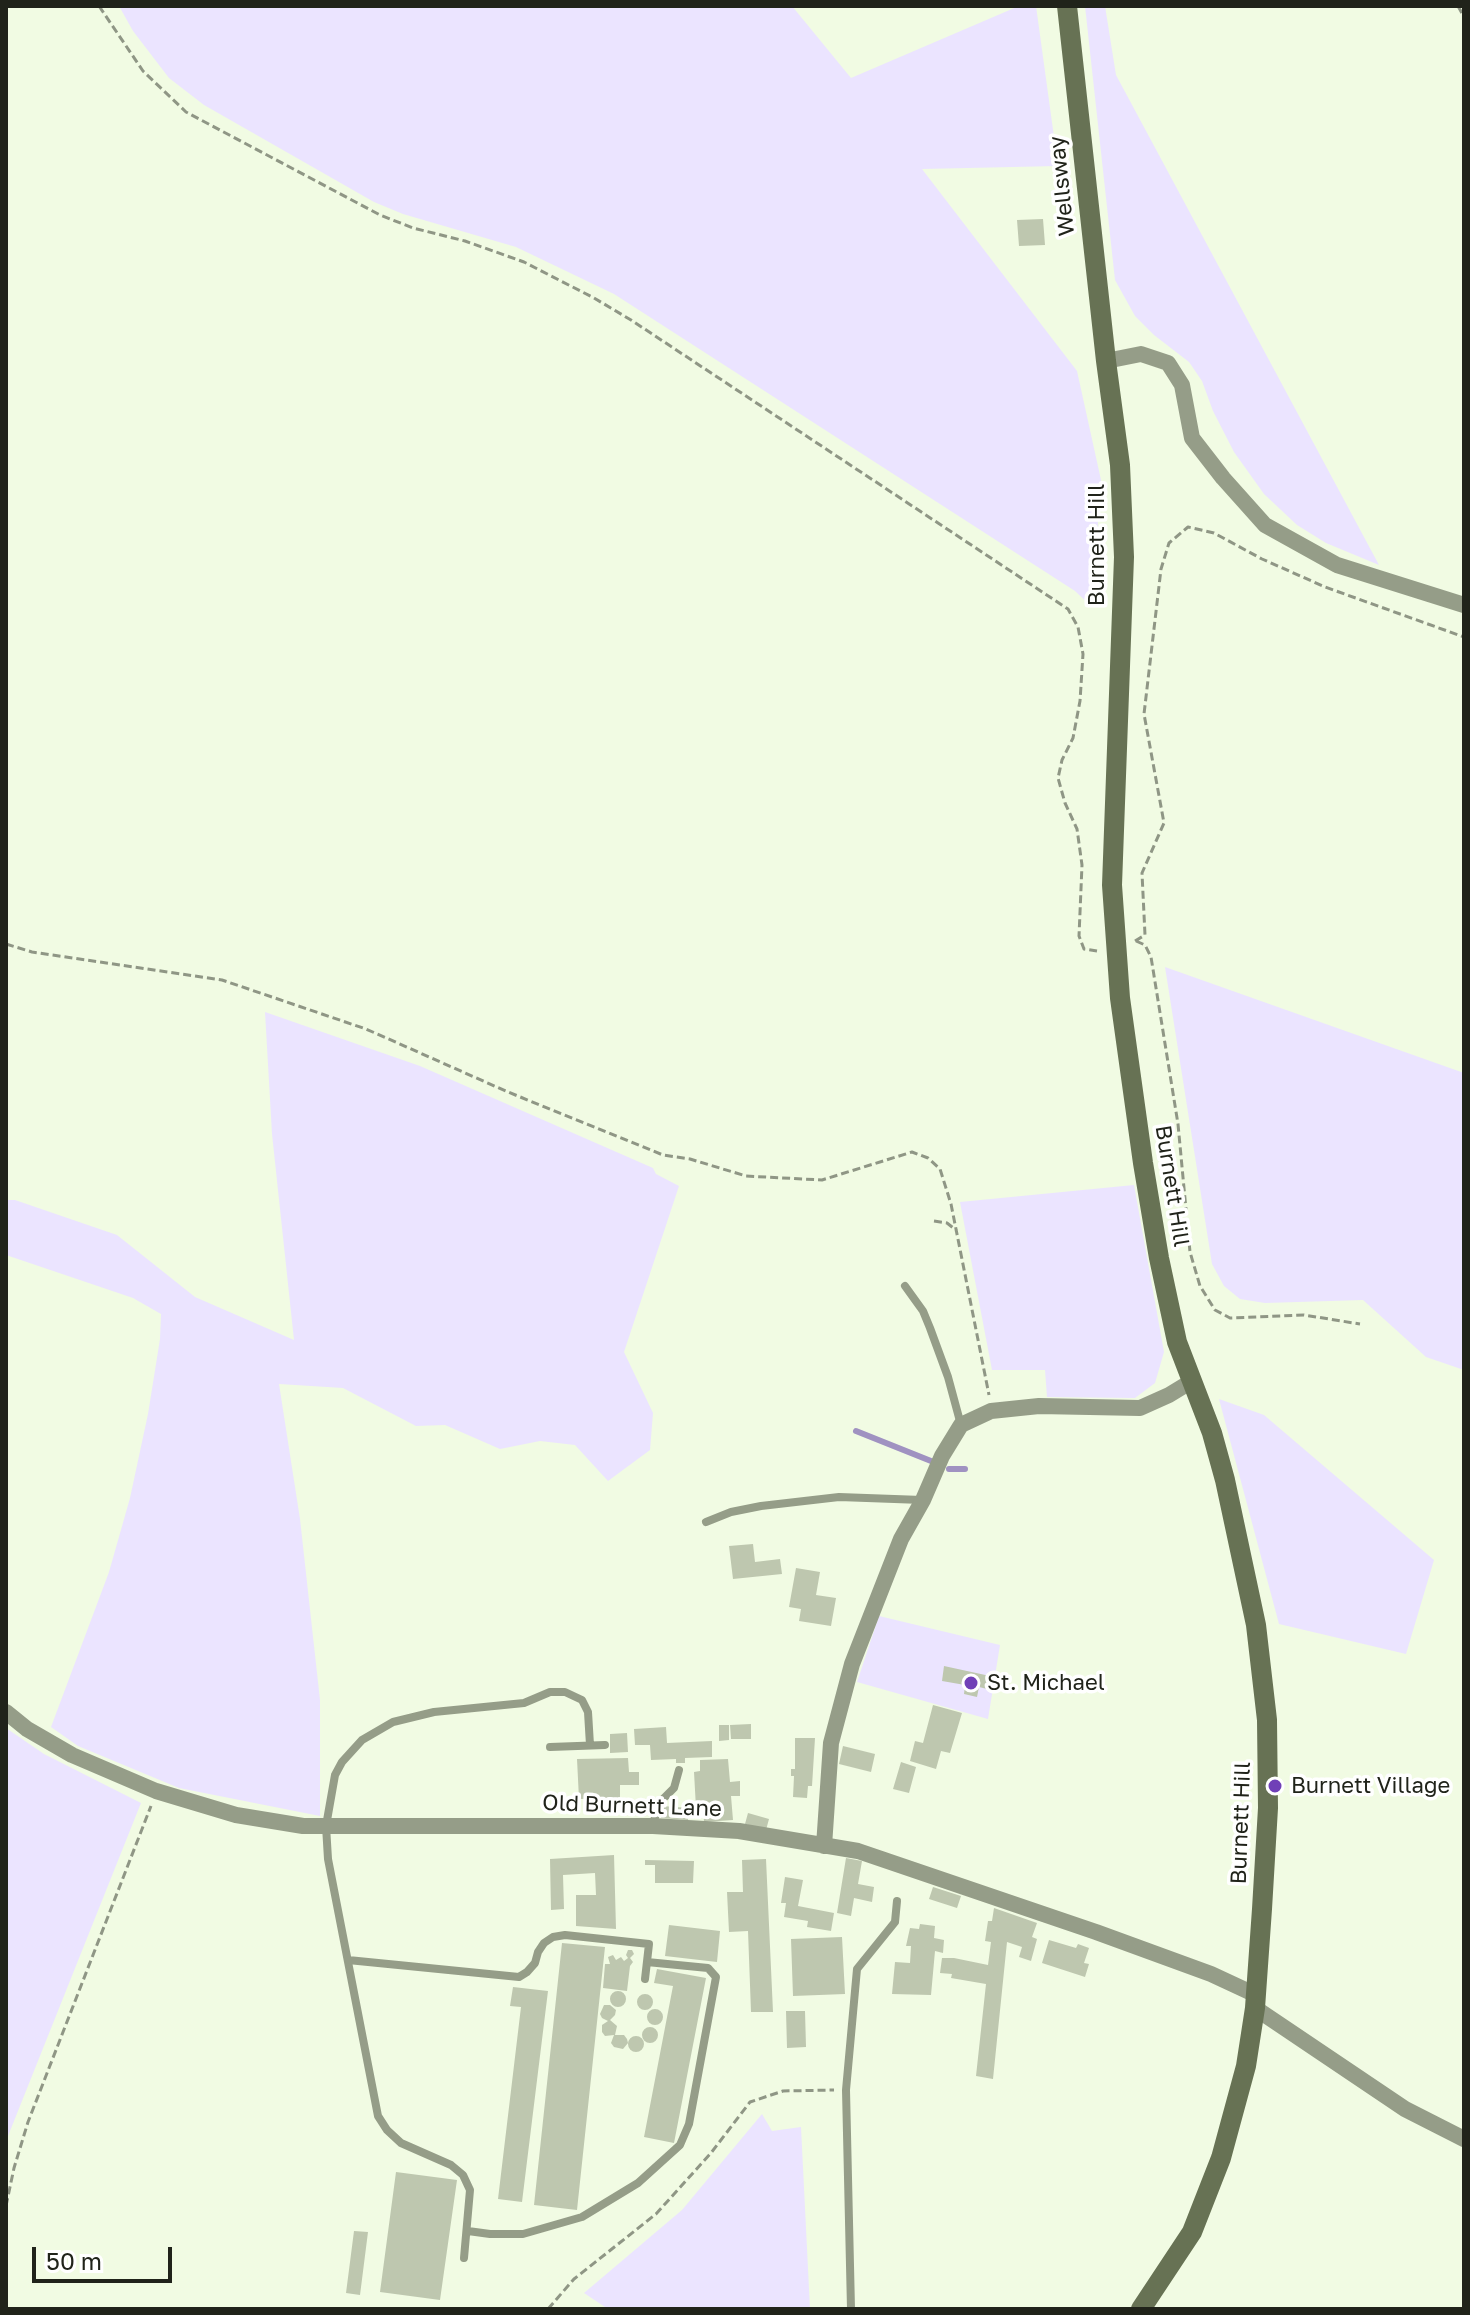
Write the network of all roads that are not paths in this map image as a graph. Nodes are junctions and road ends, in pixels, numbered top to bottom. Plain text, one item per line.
1 (1067, 6) edge
2 (1106, 361) junction
3 (1464, 605) edge
4 (905, 1286) dead end
5 (1192, 1381) junction
6 (961, 1425) junction
7 (923, 1500) junction
8 (706, 1522) dead end
9 (6, 1712) edge
10 (590, 1745) junction
11 (605, 1745) dead end
12 (550, 1747) dead end
13 (679, 1770) dead end
14 (326, 1826) junction
15 (653, 1826) junction
16 (824, 1846) junction
17 (897, 1901) dead end
18 (348, 1960) junction
19 (647, 1962) junction
20 (645, 1979) dead end
21 (1255, 2001) junction
22 (1464, 2139) edge
23 (468, 2231) junction
24 (464, 2258) dead end
25 (851, 2309) edge
26 (1141, 2309) edge

1 - 2 main road, Wellsway
2 - 3 street
2 - 5 main road, Burnett Hill
4 - 6 lane
5 - 6 street
5 - 21 main road, Burnett Hill
6 - 7 street
7 - 8 lane
7 - 16 street
9 - 14 street, Old Burnett Lane
10 - 11 lane
10 - 12 lane
10 - 14 lane
13 - 15 lane
14 - 15 street, Old Burnett Lane
14 - 18 lane
15 - 16 street, Old Burnett Lane
16 - 21 street, Old Burnett Lane
17 - 25 lane
18 - 19 lane
18 - 23 lane
19 - 20 lane
19 - 23 lane
21 - 22 street, Old Burnett Lane
21 - 26 main road, Burnett Hill
23 - 24 lane

